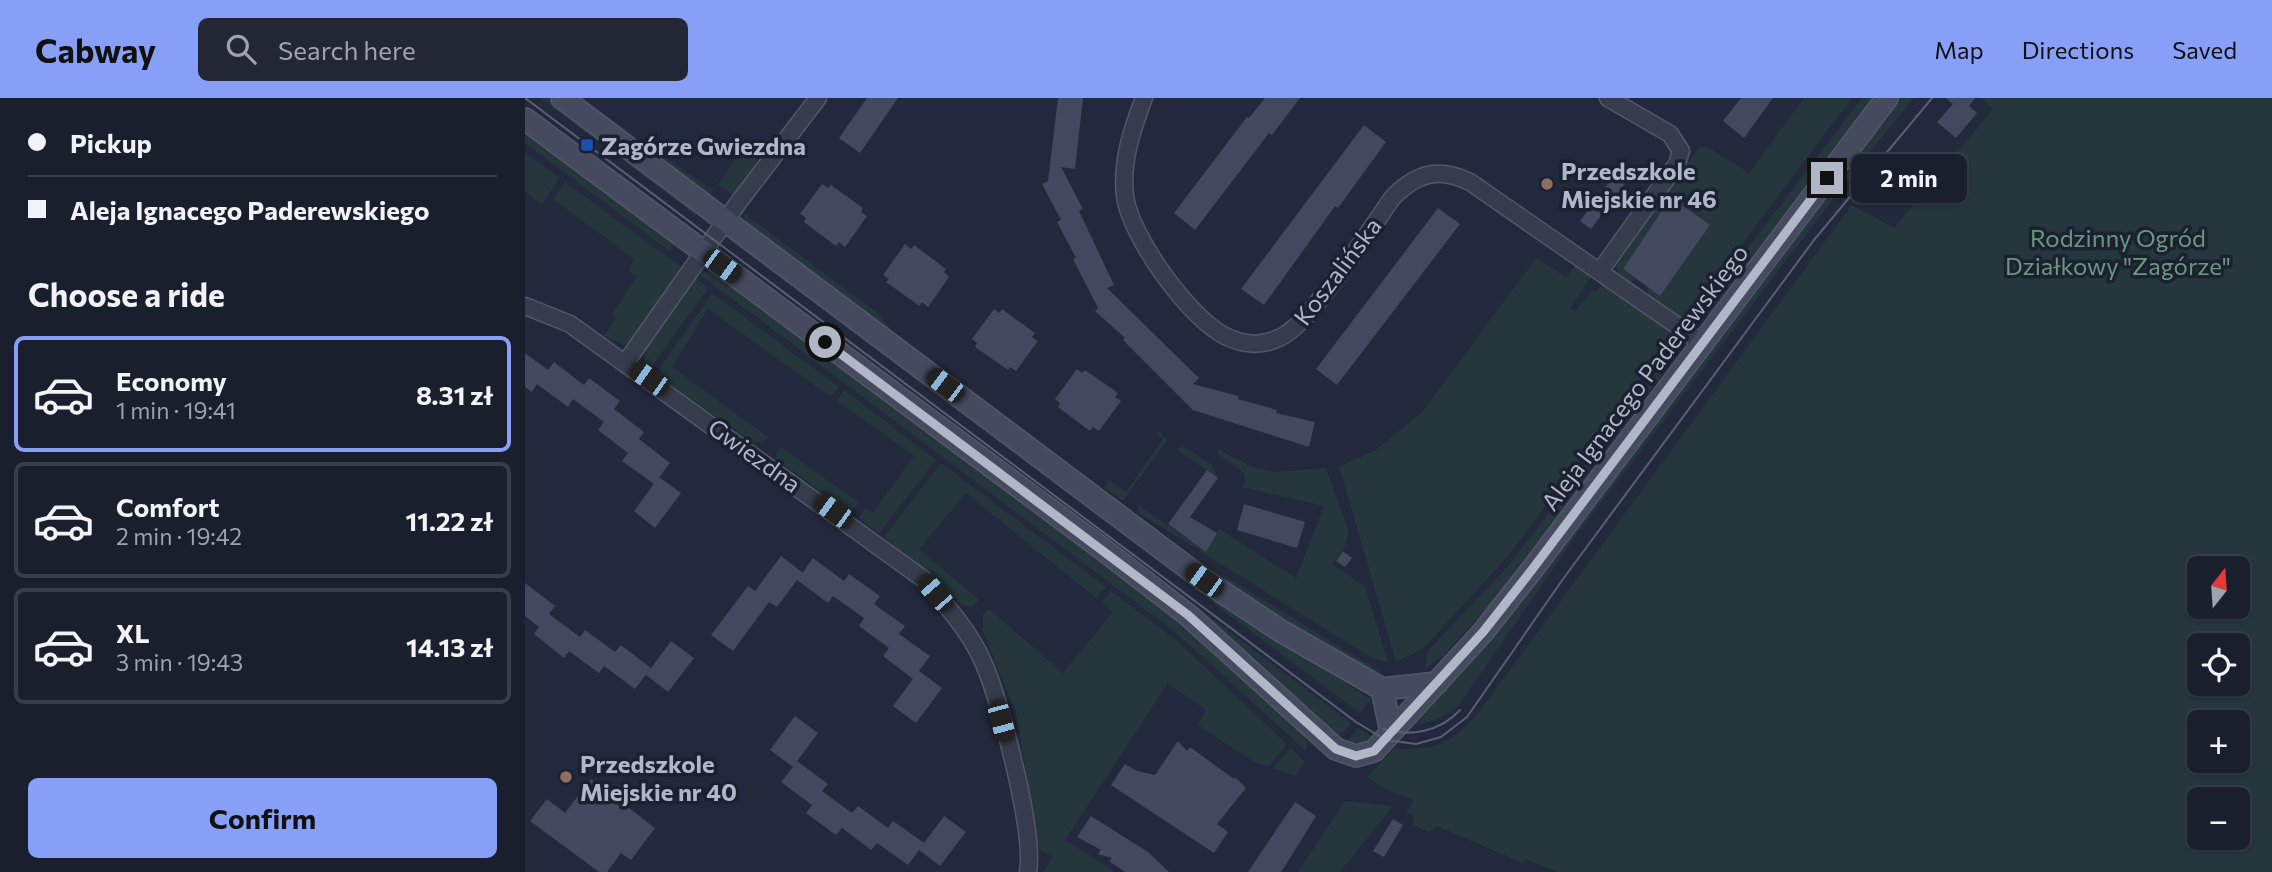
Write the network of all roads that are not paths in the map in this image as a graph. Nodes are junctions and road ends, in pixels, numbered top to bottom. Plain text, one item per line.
1 (562, 98) edge
2 (818, 98) edge
3 (1144, 98) edge
4 (1608, 98) edge
5 (1887, 98) edge
6 (525, 119) edge
7 (726, 221) junction
8 (703, 252) junction
9 (1600, 271) junction
10 (525, 306) edge
11 (1702, 343) junction
12 (626, 362) junction
13 (1437, 683) junction
14 (1382, 689) junction
15 (1391, 732) junction
16 (1028, 872) edge

1 - 7 street
2 - 7 street
3 - 9 street, Koszalińska
4 - 9 street
5 - 11 street, Aleja Ignacego Paderewskiego
6 - 8 street, Aleja Ignacego Paderewskiego
7 - 8 street
7 - 14 street
8 - 12 street
8 - 15 street, Aleja Ignacego Paderewskiego
9 - 11 street, Koszalińska
10 - 12 street, Gwiezdna
11 - 13 street, Aleja Ignacego Paderewskiego
12 - 16 street, Gwiezdna
13 - 14 street
13 - 15 street, Aleja Ignacego Paderewskiego
14 - 15 street

